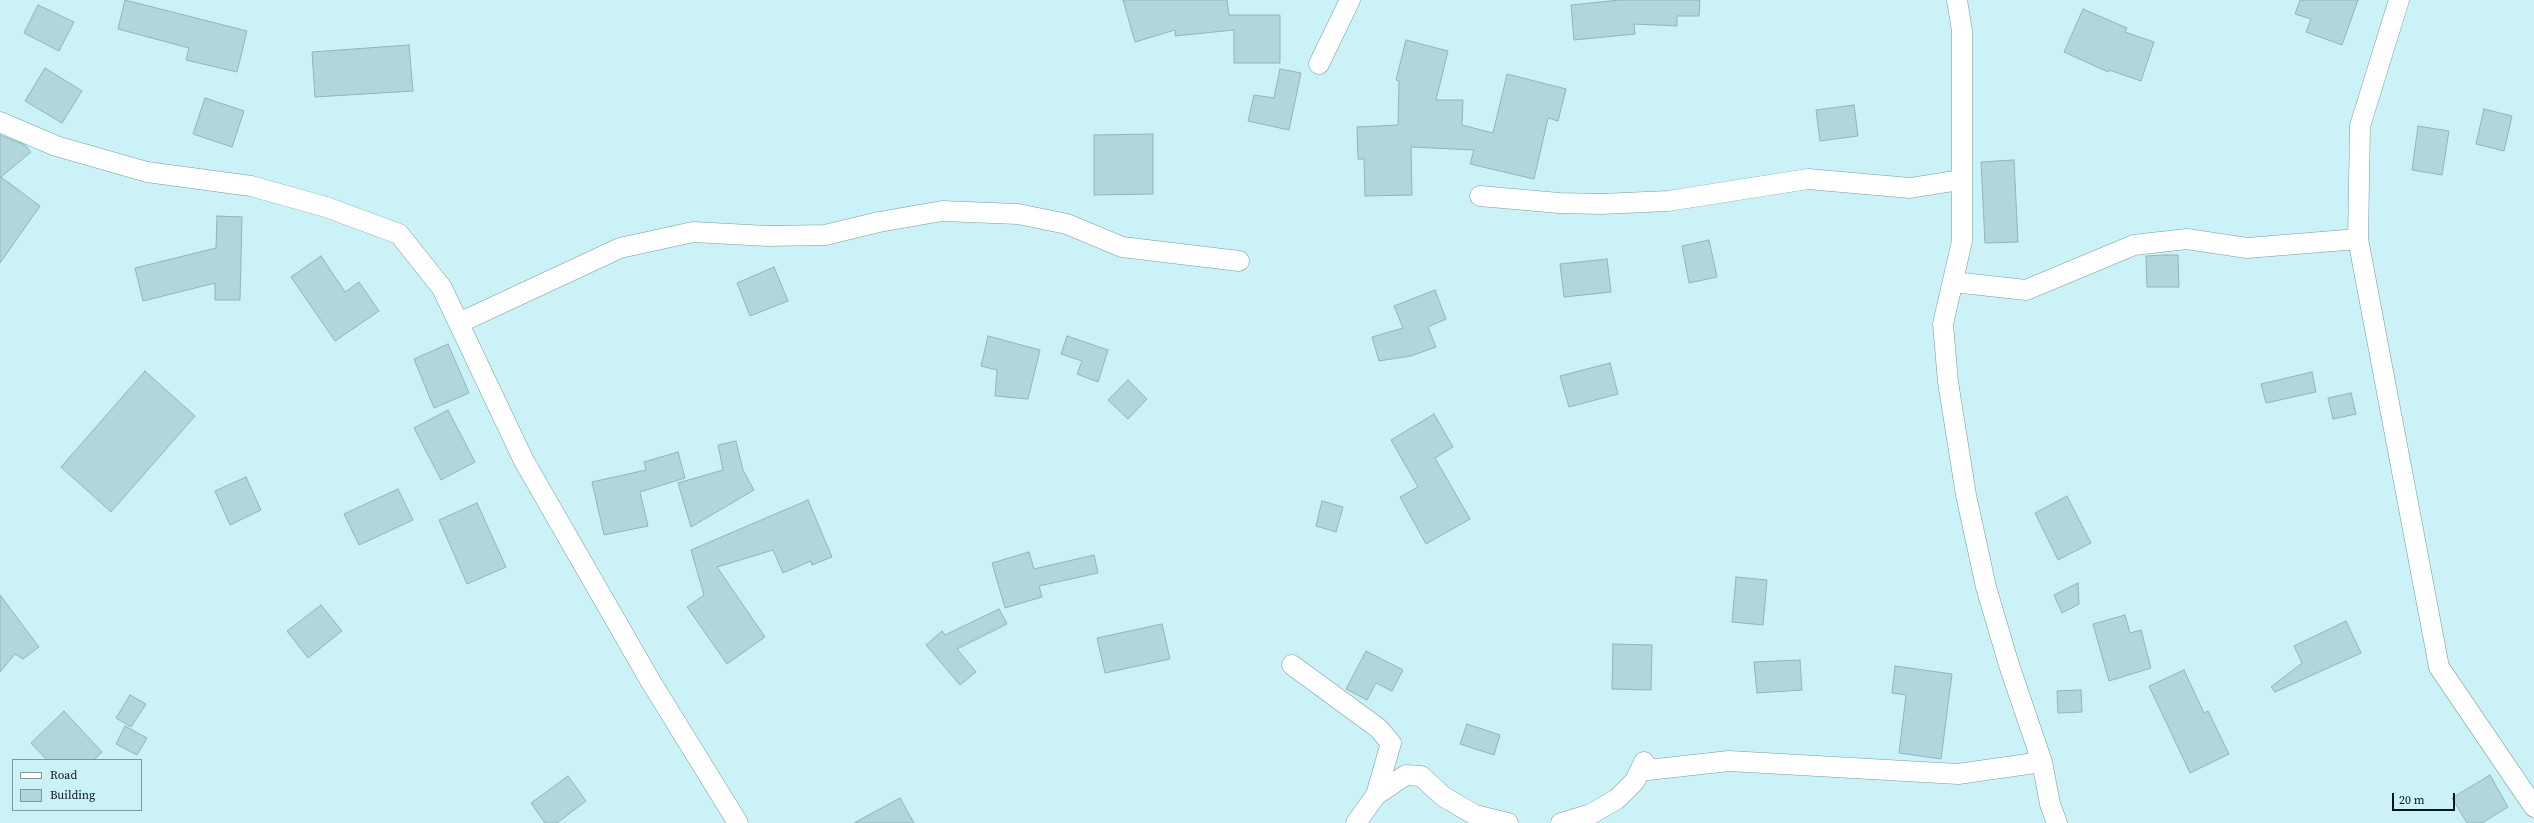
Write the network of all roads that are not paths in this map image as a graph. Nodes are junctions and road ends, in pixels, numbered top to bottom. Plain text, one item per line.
1 (1350, 0) edge
2 (1957, 0) edge
3 (2399, 0) edge
4 (1319, 64) dead end
5 (0, 122) edge
6 (1960, 180) junction
7 (1480, 196) dead end
8 (2358, 239) junction
9 (1239, 261) dead end
10 (1953, 282) junction
11 (459, 323) junction
12 (1292, 665) dead end
13 (2042, 762) junction
14 (1376, 795) junction
15 (2534, 807) edge
16 (738, 823) edge
17 (1356, 823) edge
18 (1508, 823) edge
19 (1561, 823) edge
20 (2057, 823) edge

1 - 4 street
2 - 6 street
3 - 8 street
5 - 11 street
6 - 7 street
6 - 10 street
8 - 10 street
8 - 15 street
9 - 11 street
10 - 13 street
11 - 16 street
12 - 14 street
13 - 19 street
13 - 20 street
14 - 17 street
14 - 18 street

